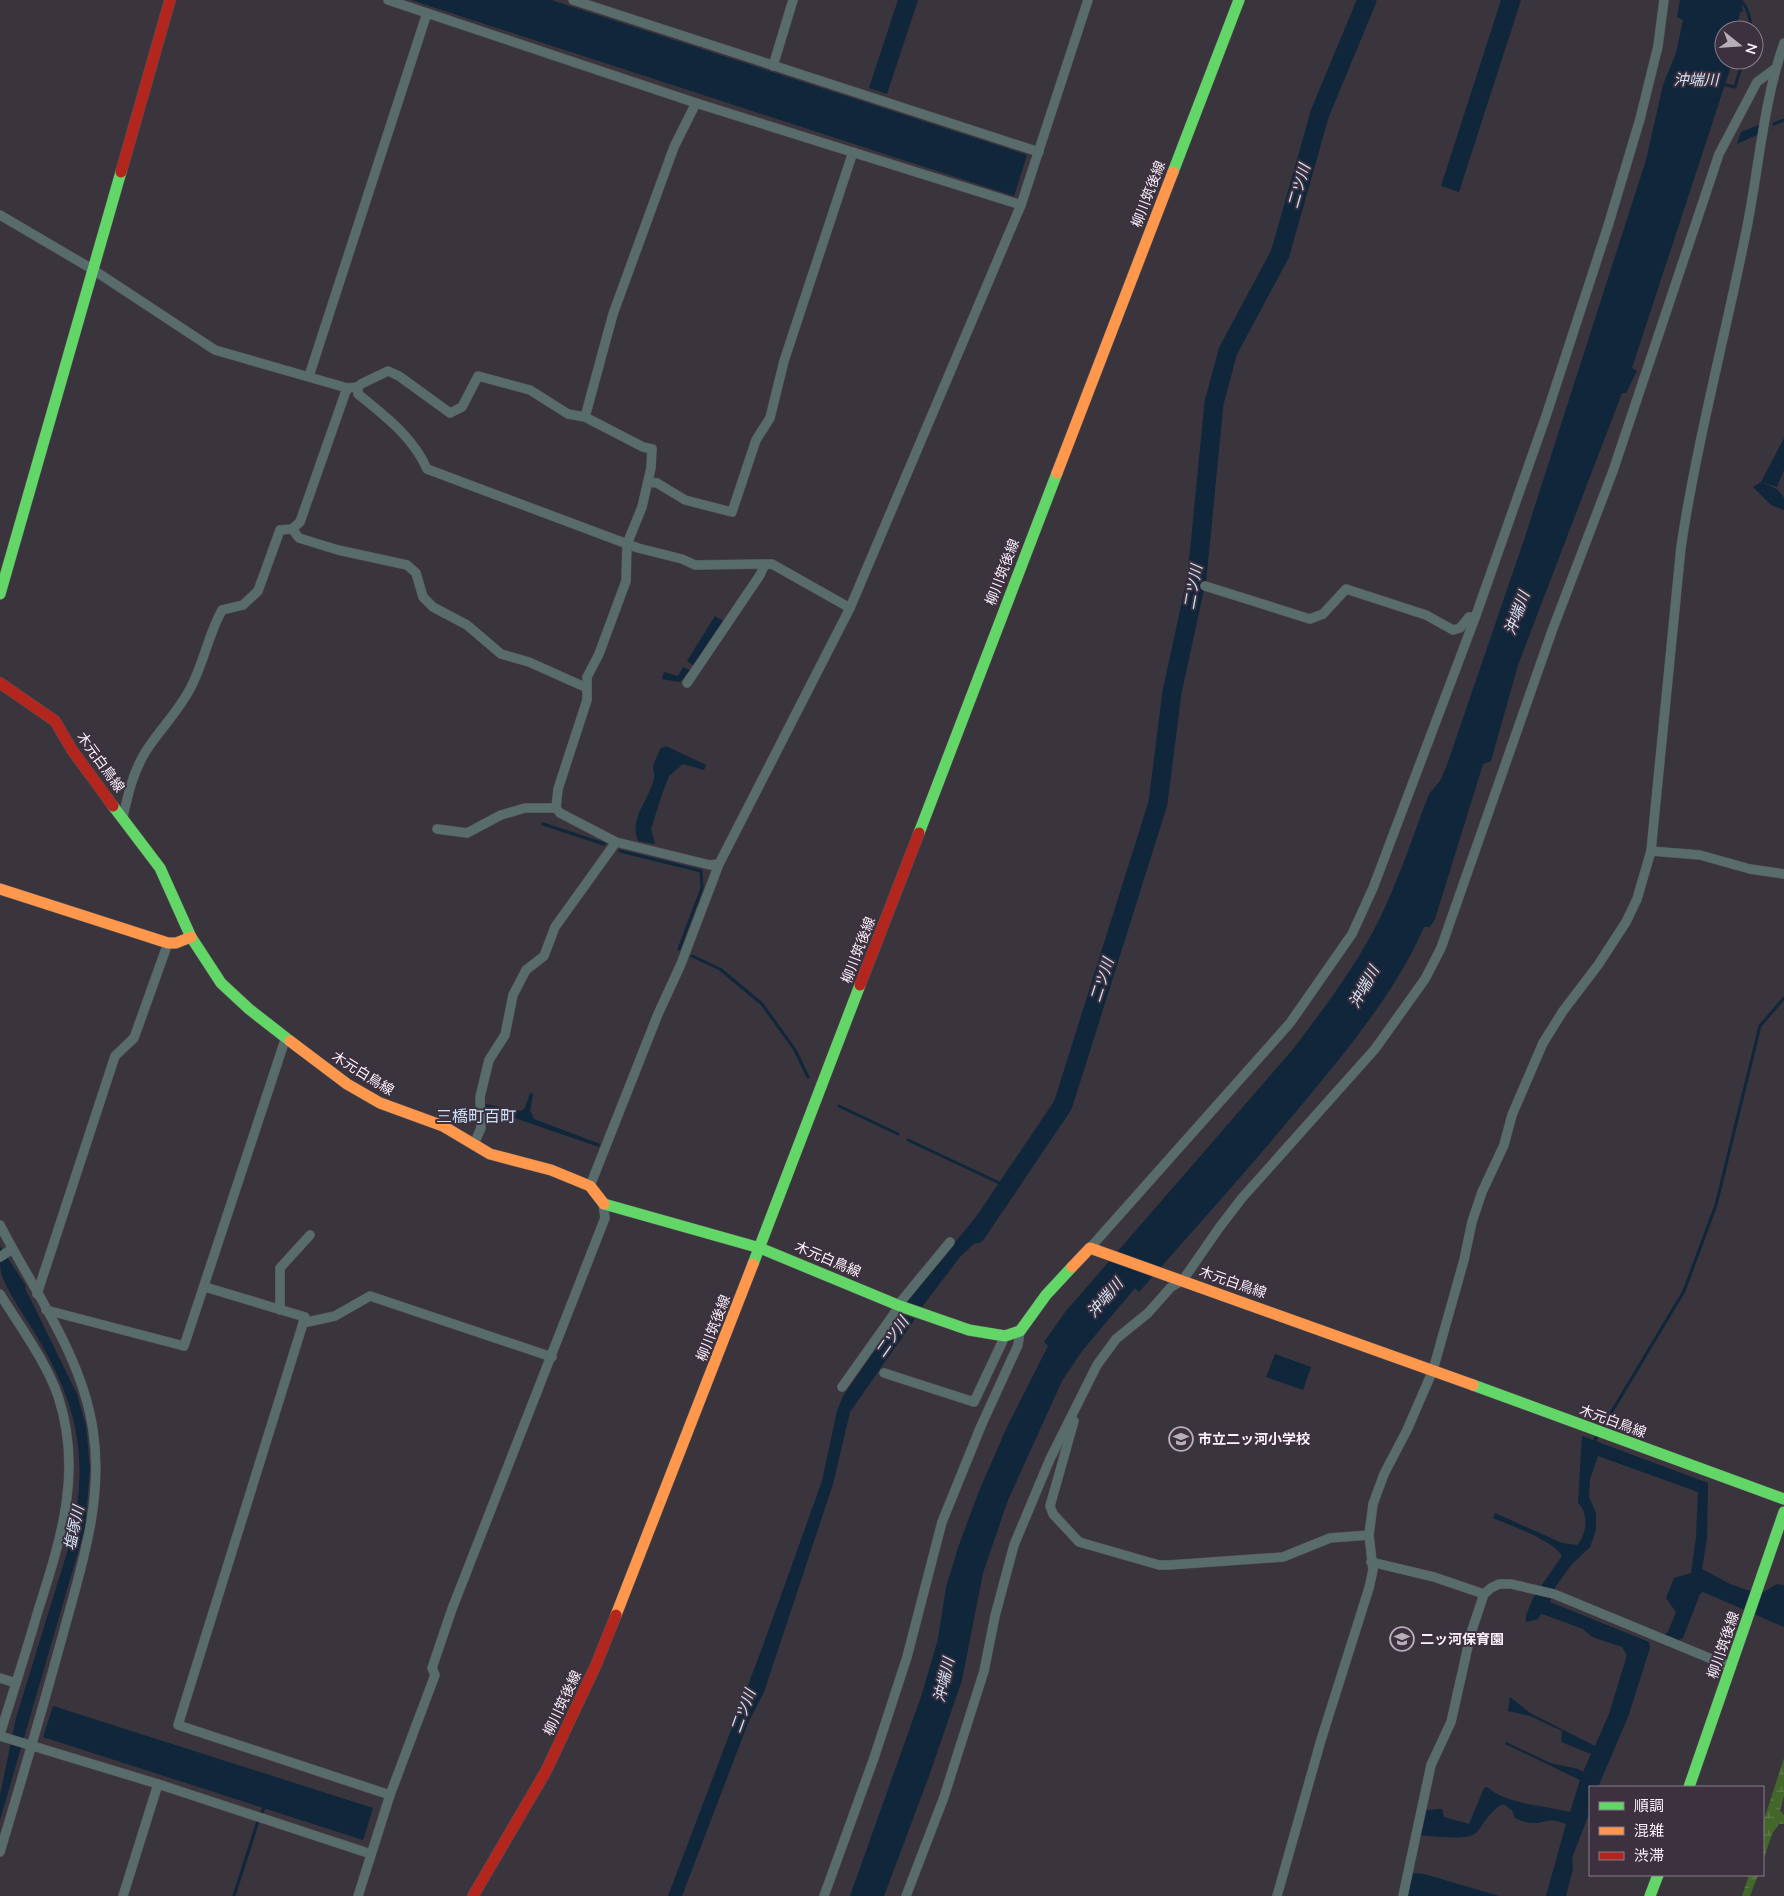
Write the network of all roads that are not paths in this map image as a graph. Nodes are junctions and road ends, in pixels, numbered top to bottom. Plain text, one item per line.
1 (170, 0) edge
2 (388, 0) edge
3 (573, 0) edge
4 (793, 0) edge
5 (1088, 0) edge
6 (1239, 0) edge
7 (1664, 0) edge
8 (427, 13) junction
9 (1784, 42) edge
10 (772, 66) junction
11 (1776, 68) junction
12 (696, 104) junction
13 (853, 152) junction
14 (1039, 152) junction
15 (1022, 205) junction
16 (0, 215) edge
17 (92, 269) junction
18 (309, 376) junction
19 (358, 387) junction
20 (347, 388) junction
21 (585, 416) junction
22 (648, 482) junction
23 (292, 529) junction
24 (627, 544) junction
25 (765, 564) junction
26 (1205, 586) dead end
27 (0, 594) edge
28 (850, 608) junction
29 (1475, 618) junction
30 (0, 683) edge
31 (686, 683) dead end
32 (587, 688) junction
33 (556, 808) junction
34 (123, 816) junction
35 (437, 829) dead end
36 (616, 842) junction
37 (1651, 851) junction
38 (719, 864) junction
39 (1784, 874) edge
40 (0, 889) edge
41 (191, 937) junction
42 (168, 943) junction
43 (286, 1038) junction
44 (474, 1144) junction
45 (590, 1186) junction
46 (603, 1204) junction
47 (0, 1225) edge
48 (310, 1235) dead end
49 (950, 1242) dead end
50 (760, 1248) junction
51 (12, 1249) junction
52 (1095, 1249) junction
53 (0, 1257) edge
54 (1177, 1278) junction
55 (205, 1287) junction
56 (0, 1294) edge
57 (37, 1294) junction
58 (899, 1305) junction
59 (46, 1310) junction
60 (280, 1310) junction
61 (303, 1323) junction
62 (1020, 1331) junction
63 (1004, 1336) junction
64 (552, 1357) junction
65 (1433, 1370) junction
66 (884, 1373) dead end
67 (842, 1387) dead end
68 (1080, 1401) junction
69 (1784, 1499) edge
70 (1784, 1512) edge
71 (1369, 1536) junction
72 (1370, 1557) junction
73 (1484, 1594) junction
74 (1731, 1666) junction
75 (0, 1678) edge
76 (16, 1684) junction
77 (0, 1735) edge
78 (32, 1746) junction
79 (158, 1784) junction
80 (1689, 1786) edge
81 (390, 1795) junction
82 (0, 1852) edge
83 (371, 1854) junction
84 (1658, 1876) edge
85 (123, 1896) edge
86 (358, 1896) edge
87 (473, 1896) edge
88 (824, 1896) edge
89 (906, 1896) edge
90 (1277, 1896) edge
91 (1403, 1896) edge
92 (1650, 1896) edge

1 - 17 main road
2 - 8 street
3 - 10 street
4 - 10 street
5 - 14 street
6 - 50 main road, 柳川筑後線
7 - 29 street
8 - 12 street
8 - 18 street
9 - 11 street
10 - 14 street
11 - 37 street
11 - 54 street
12 - 13 street
12 - 21 street
13 - 15 street
13 - 22 street
14 - 15 street
15 - 28 street
16 - 17 street
17 - 18 street
17 - 27 main road
18 - 20 street
19 - 20 street
19 - 21 street
19 - 24 street
20 - 23 street
21 - 22 street
22 - 24 street
23 - 32 street
23 - 34 street
24 - 25 street
24 - 32 street
25 - 28 street
25 - 31 street
26 - 29 street
28 - 38 street
29 - 52 street
30 - 34 main road, 木元白鳥線
32 - 33 street
33 - 35 street
33 - 36 street
34 - 41 main road, 木元白鳥線
36 - 38 street
36 - 44 street
37 - 39 street
37 - 65 street
38 - 45 street
40 - 42 main road
41 - 42 main road
41 - 43 main road, 木元白鳥線
42 - 57 street
43 - 44 main road, 木元白鳥線
43 - 55 street
44 - 45 main road, 木元白鳥線
45 - 46 main road
46 - 50 main road, 木元白鳥線
46 - 64 street
47 - 51 street
48 - 60 street
49 - 58 street
50 - 58 main road, 木元白鳥線
50 - 87 main road, 柳川筑後線
51 - 53 street
51 - 57 street
52 - 54 main road, 木元白鳥線
52 - 62 main road
54 - 65 main road, 木元白鳥線
54 - 68 street
55 - 59 street
55 - 60 street
56 - 76 street
57 - 59 street
58 - 63 main road, 木元白鳥線
58 - 67 street
59 - 78 street
60 - 61 street
61 - 64 street
61 - 81 street
62 - 63 main road, 木元白鳥線
62 - 88 street
63 - 66 street
64 - 81 street
65 - 69 main road, 木元白鳥線
65 - 71 street
68 - 71 street
68 - 89 street
70 - 74 main road, 柳川筑後線
71 - 72 street
72 - 73 street
72 - 90 street
73 - 74 street
73 - 91 street
74 - 80 main road, 柳川筑後線
75 - 76 street
76 - 77 street
77 - 78 street
78 - 79 street
78 - 82 street
79 - 83 street
79 - 85 street
81 - 83 street
83 - 86 street
84 - 92 main road

